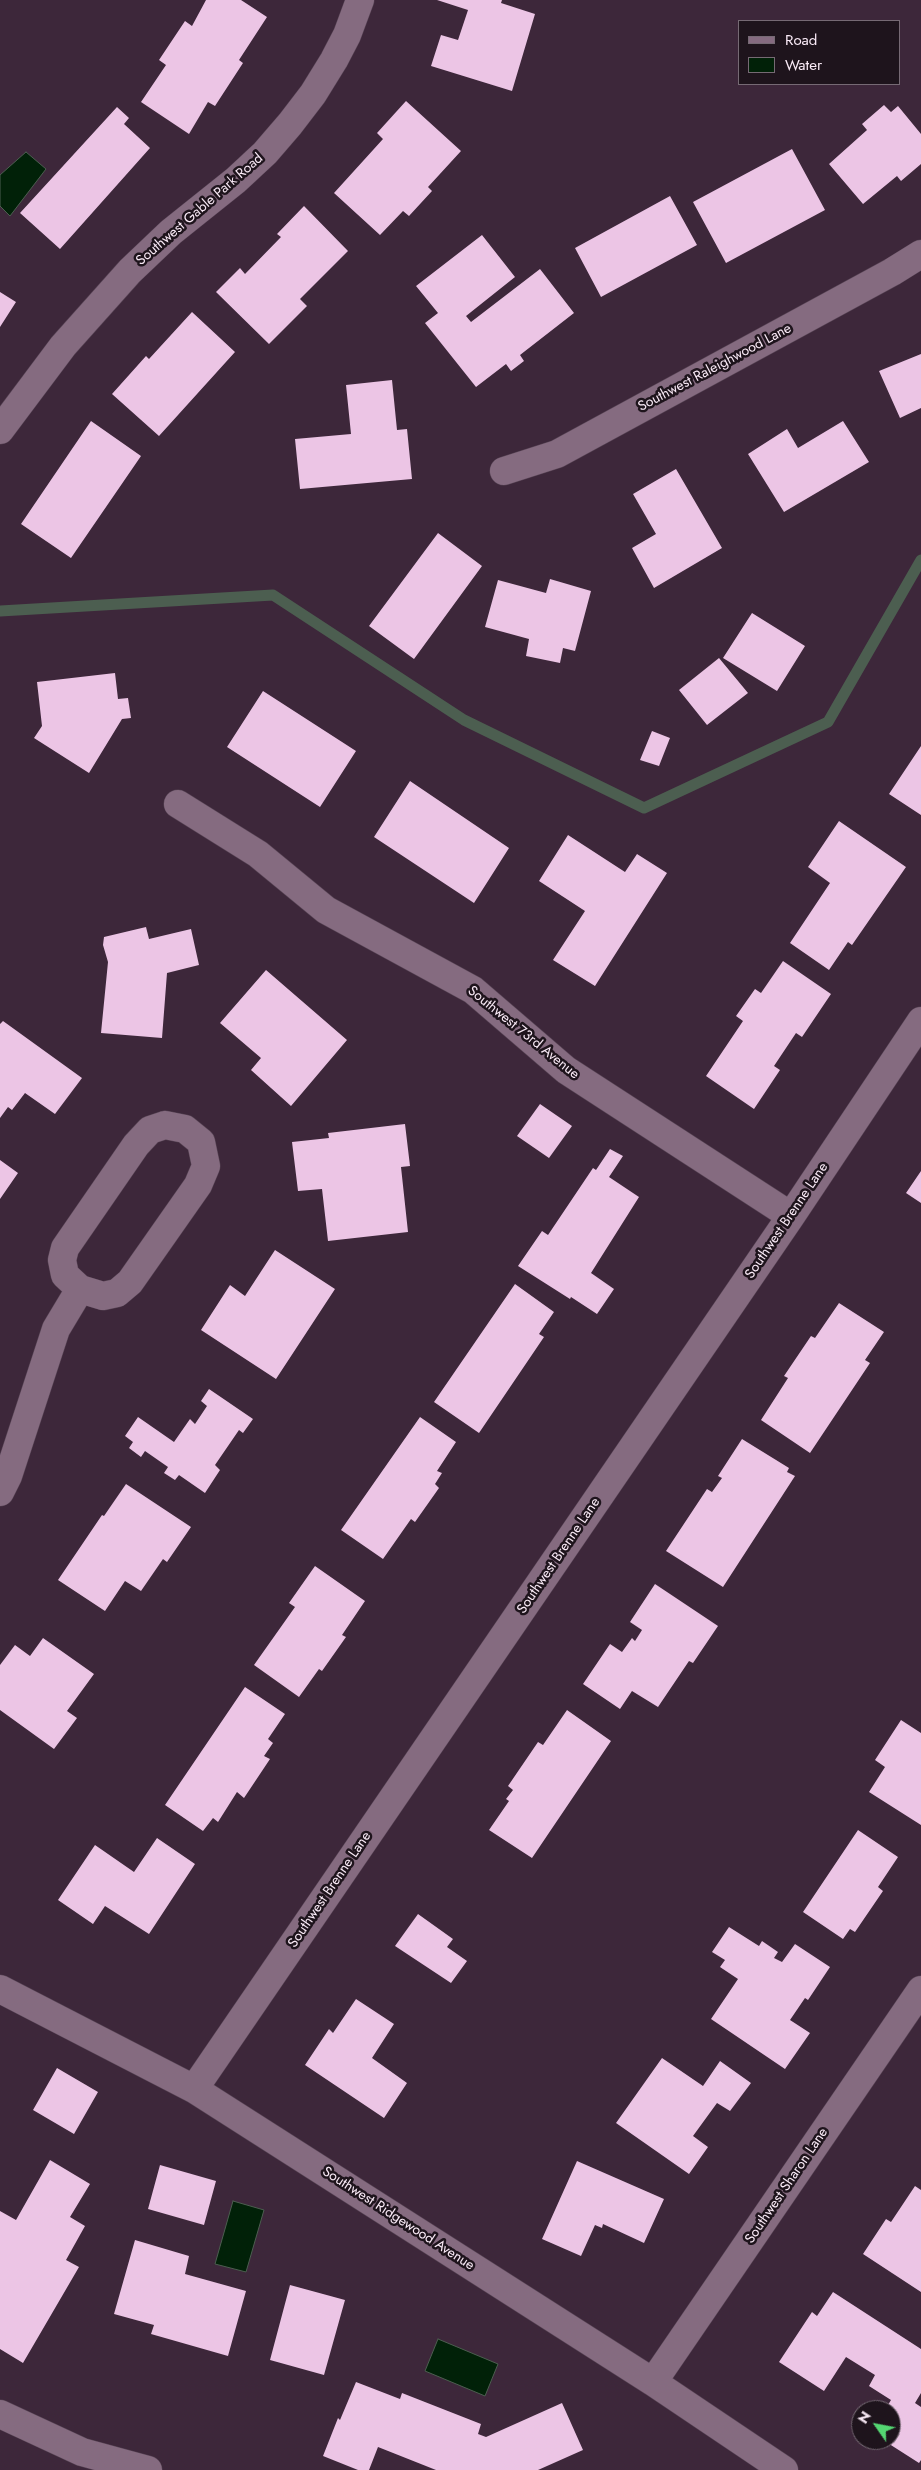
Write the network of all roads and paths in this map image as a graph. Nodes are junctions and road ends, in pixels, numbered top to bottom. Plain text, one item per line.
1 (360, 0) edge
2 (921, 254) edge
3 (0, 430) edge
4 (504, 471) dead end
5 (178, 804) dead end
6 (921, 1021) edge
7 (791, 1216) junction
8 (80, 1289) junction
9 (0, 1492) edge
10 (0, 1990) edge
11 (921, 1990) edge
12 (194, 2089) junction
13 (653, 2382) junction
14 (0, 2414) edge
15 (148, 2470) edge
16 (784, 2470) edge

1 - 3 street, Southwest Gable Park Road
2 - 4 street, Southwest Raleighwood Lane
5 - 7 street, Southwest 73rd Avenue
6 - 7 street, Southwest Brenne Lane
7 - 12 street, Southwest Brenne Lane
8 - 8 street
8 - 9 street
10 - 12 street, Southwest Ridgewood Avenue
11 - 13 street, Southwest Sharon Lane
12 - 13 street, Southwest Ridgewood Avenue
13 - 16 street, Southwest Ridgewood Avenue
14 - 15 street

